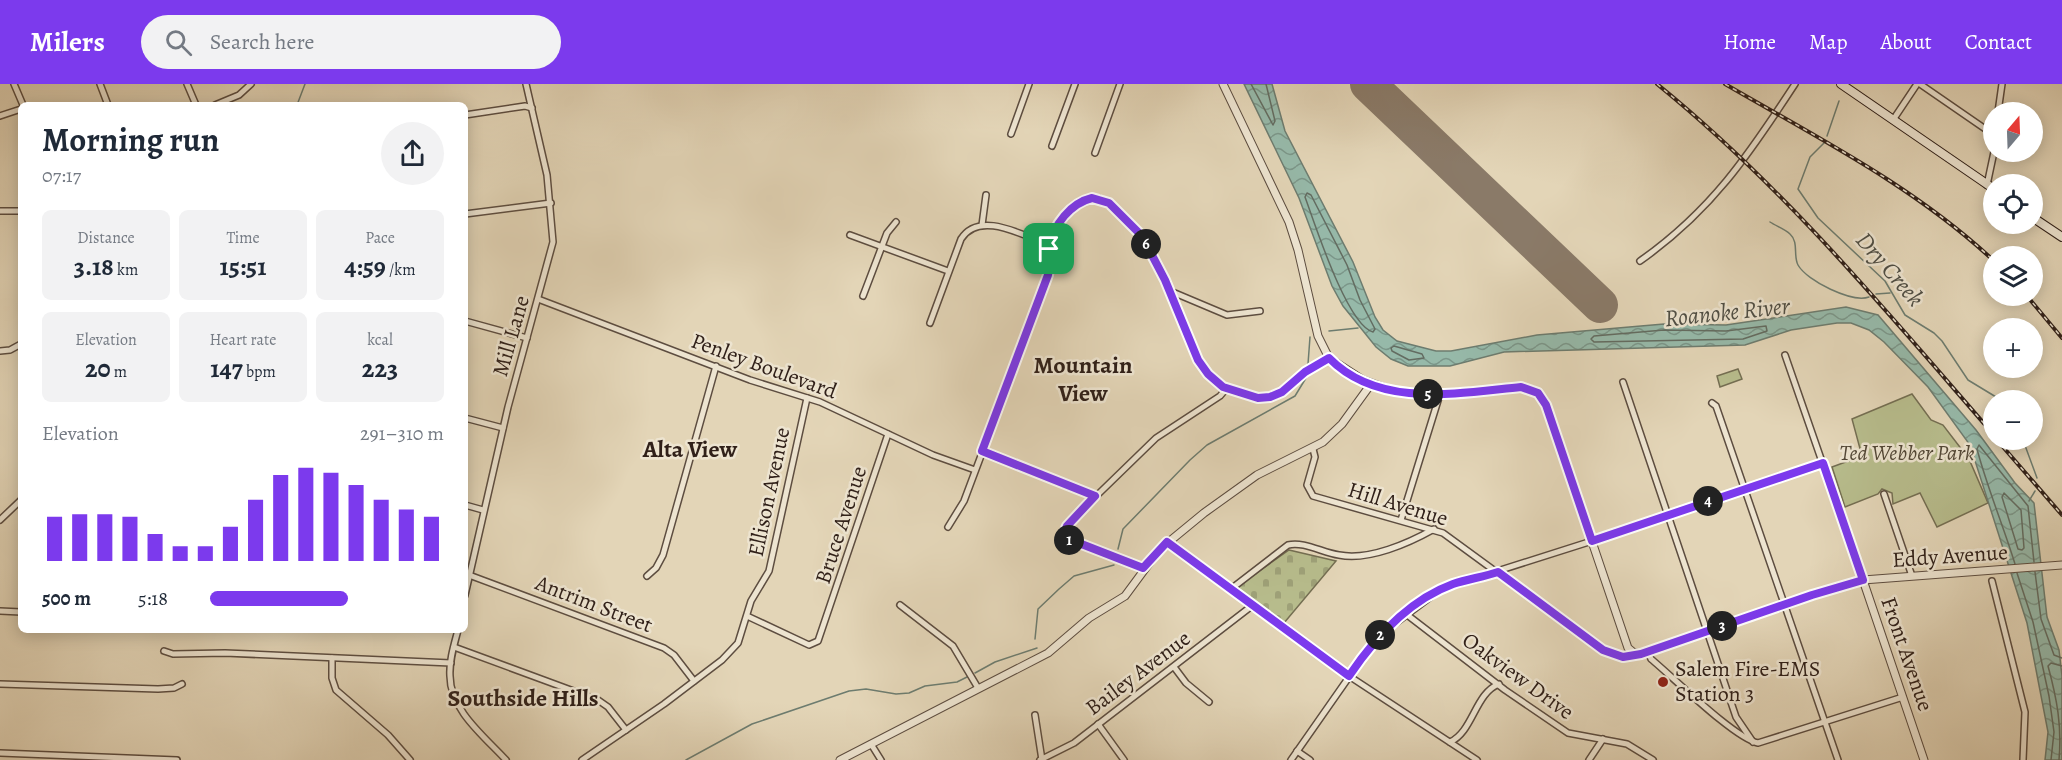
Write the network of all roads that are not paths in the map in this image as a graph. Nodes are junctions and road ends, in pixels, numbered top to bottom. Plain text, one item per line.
1 (14, 84) edge
2 (100, 84) edge
3 (187, 84) edge
4 (251, 84) edge
5 (526, 84) edge
6 (1029, 84) edge
7 (1075, 84) edge
8 (1120, 84) edge
9 (1223, 84) edge
10 (1795, 84) edge
11 (1841, 84) edge
12 (1919, 84) edge
13 (2002, 84) edge
14 (22, 102) edge
15 (107, 102) edge
16 (195, 102) edge
17 (222, 102) edge
18 (1999, 102) edge
19 (532, 108) junction
20 (18, 110) edge
21 (468, 115) edge
22 (0, 116) edge
23 (1893, 120) junction
24 (1983, 128) edge
25 (1011, 134) dead end
26 (1052, 146) dead end
27 (1095, 153) dead end
28 (1983, 182) edge
29 (986, 195) dead end
30 (551, 203) junction
31 (0, 211) edge
32 (18, 211) edge
33 (468, 214) edge
34 (896, 222) dead end
35 (2043, 224) edge
36 (982, 225) junction
37 (850, 235) dead end
38 (2062, 237) edge
39 (1050, 245) junction
40 (882, 246) junction
41 (1640, 261) dead end
42 (948, 272) junction
43 (1170, 291) junction
44 (863, 296) dead end
45 (538, 299) junction
46 (1260, 311) dead end
47 (468, 322) edge
48 (930, 323) dead end
49 (527, 338) junction
50 (18, 346) edge
51 (0, 351) edge
52 (1785, 354) dead end
53 (1329, 358) junction
54 (716, 366) junction
55 (1623, 382) dead end
56 (1371, 384) junction
57 (1226, 389) junction
58 (1440, 394) junction
59 (807, 398) junction
60 (1712, 404) dead end
61 (468, 419) edge
62 (503, 428) junction
63 (888, 434) junction
64 (1313, 449) junction
65 (982, 451) junction
66 (1823, 463) junction
67 (975, 471) junction
68 (1745, 489) junction
69 (1884, 494) dead end
70 (1095, 496) junction
71 (18, 503) edge
72 (468, 506) edge
73 (483, 510) junction
74 (1668, 515) junction
75 (0, 520) edge
76 (1401, 520) junction
77 (948, 527) dead end
78 (1434, 529) junction
79 (1592, 541) junction
80 (1167, 542) junction
81 (2062, 565) edge
82 (1143, 568) junction
83 (1498, 572) junction
84 (470, 575) junction
85 (647, 576) dead end
86 (1912, 576) junction
87 (1863, 580) junction
88 (1992, 581) dead end
89 (468, 583) edge
90 (1231, 589) junction
91 (1784, 604) junction
92 (900, 605) dead end
93 (1253, 605) junction
94 (0, 611) edge
95 (18, 612) edge
96 (1406, 614) junction
97 (747, 616) junction
98 (1707, 631) junction
99 (457, 633) edge
100 (454, 647) junction
101 (164, 651) dead end
102 (1648, 652) junction
103 (1637, 654) junction
104 (332, 658) junction
105 (451, 663) junction
106 (1174, 667) junction
107 (1349, 676) junction
108 (694, 681) junction
109 (0, 684) edge
110 (182, 684) dead end
111 (1499, 684) junction
112 (978, 688) junction
113 (1903, 697) junction
114 (1209, 702) dead end
115 (1035, 716) dead end
116 (1824, 723) junction
117 (1098, 724) junction
118 (626, 730) junction
119 (1603, 739) junction
120 (1450, 741) junction
121 (1753, 742) junction
122 (872, 744) junction
123 (1297, 751) junction
124 (0, 753) edge
125 (177, 760) edge
126 (410, 760) edge
127 (506, 760) edge
128 (582, 760) edge
129 (840, 760) edge
130 (881, 760) edge
131 (1041, 760) edge
132 (1124, 760) edge
133 (1291, 760) edge
134 (1310, 760) edge
135 (1477, 760) edge
136 (1589, 760) edge
137 (1653, 760) edge
138 (1838, 760) edge
139 (1924, 760) edge
140 (2023, 760) edge

1 - 14 street
2 - 15 street
3 - 16 street
4 - 17 street
5 - 19 street, Mill Lane
6 - 25 street
7 - 26 street
8 - 27 street
9 - 53 street
10 - 41 street
11 - 23 main road
12 - 23 street
12 - 24 street
13 - 18 street
19 - 21 street
19 - 30 street, Mill Lane
20 - 22 street
23 - 28 main road
29 - 36 street
30 - 33 street
30 - 45 street, Mill Lane
31 - 32 street
34 - 40 street
35 - 38 main road
36 - 39 street
36 - 42 street
37 - 40 street
39 - 43 street
39 - 65 street
40 - 42 street
40 - 44 street
42 - 48 street
43 - 46 street
43 - 57 street
45 - 49 street, Mill Lane
45 - 54 street, Penley Boulevard
47 - 49 street
49 - 62 street, Mill Lane
50 - 51 street
52 - 66 street, Front Avenue
53 - 56 street
53 - 57 street
54 - 59 street, Penley Boulevard
54 - 85 street
55 - 74 street
56 - 58 street
56 - 64 street
57 - 70 street
58 - 76 street
58 - 79 street
59 - 63 street, Penley Boulevard
59 - 97 street, Ellison Avenue
60 - 68 street
61 - 62 street
62 - 73 street, Mill Lane
63 - 67 street, Penley Boulevard
63 - 97 street, Bruce Avenue
64 - 76 street, Hill Avenue
64 - 80 street
65 - 67 street
65 - 70 street
66 - 68 street
66 - 87 street, Front Avenue
67 - 77 street
68 - 74 street
68 - 91 street
69 - 86 street
70 - 82 street
71 - 75 street
72 - 73 street
73 - 84 street, Mill Lane
74 - 79 street
74 - 98 street
76 - 78 street, Hill Avenue
78 - 83 street, Hill Avenue
78 - 90 street
79 - 83 street
79 - 103 street
80 - 82 street
80 - 90 street
81 - 86 street, Eddy Avenue
82 - 112 street
83 - 96 street
83 - 103 street, Hill Avenue
84 - 89 street, Mill Lane
84 - 108 street, Antrim Street
86 - 87 street, Eddy Avenue
87 - 91 street, Eddy Avenue
87 - 113 street, Front Avenue
88 - 140 street
90 - 93 street
91 - 98 street, Eddy Avenue
91 - 116 street
92 - 112 street
93 - 106 street, Bailey Avenue
93 - 107 street
94 - 95 street
96 - 107 street
96 - 111 street, Oakview Drive
97 - 108 street, Ellison Avenue
98 - 102 street, Eddy Avenue
98 - 121 street
99 - 100 street
100 - 105 street
100 - 118 street
101 - 104 street
102 - 103 street, Eddy Avenue
102 - 121 street
104 - 105 street
104 - 126 street
105 - 127 street
106 - 114 street
106 - 117 street, Bailey Avenue
107 - 120 street
107 - 123 street
108 - 118 street, Ellison Avenue
109 - 110 street
111 - 119 street, Oakview Drive
111 - 120 street
112 - 122 street
113 - 116 street
113 - 139 street, Front Avenue
115 - 131 street
116 - 121 street
116 - 138 street
117 - 131 street, Bailey Avenue
117 - 132 street
118 - 128 street, Ellison Avenue
119 - 136 street
119 - 137 street, Oakview Drive
120 - 135 street
122 - 129 street
122 - 130 street
123 - 133 street
123 - 134 street
124 - 125 street

